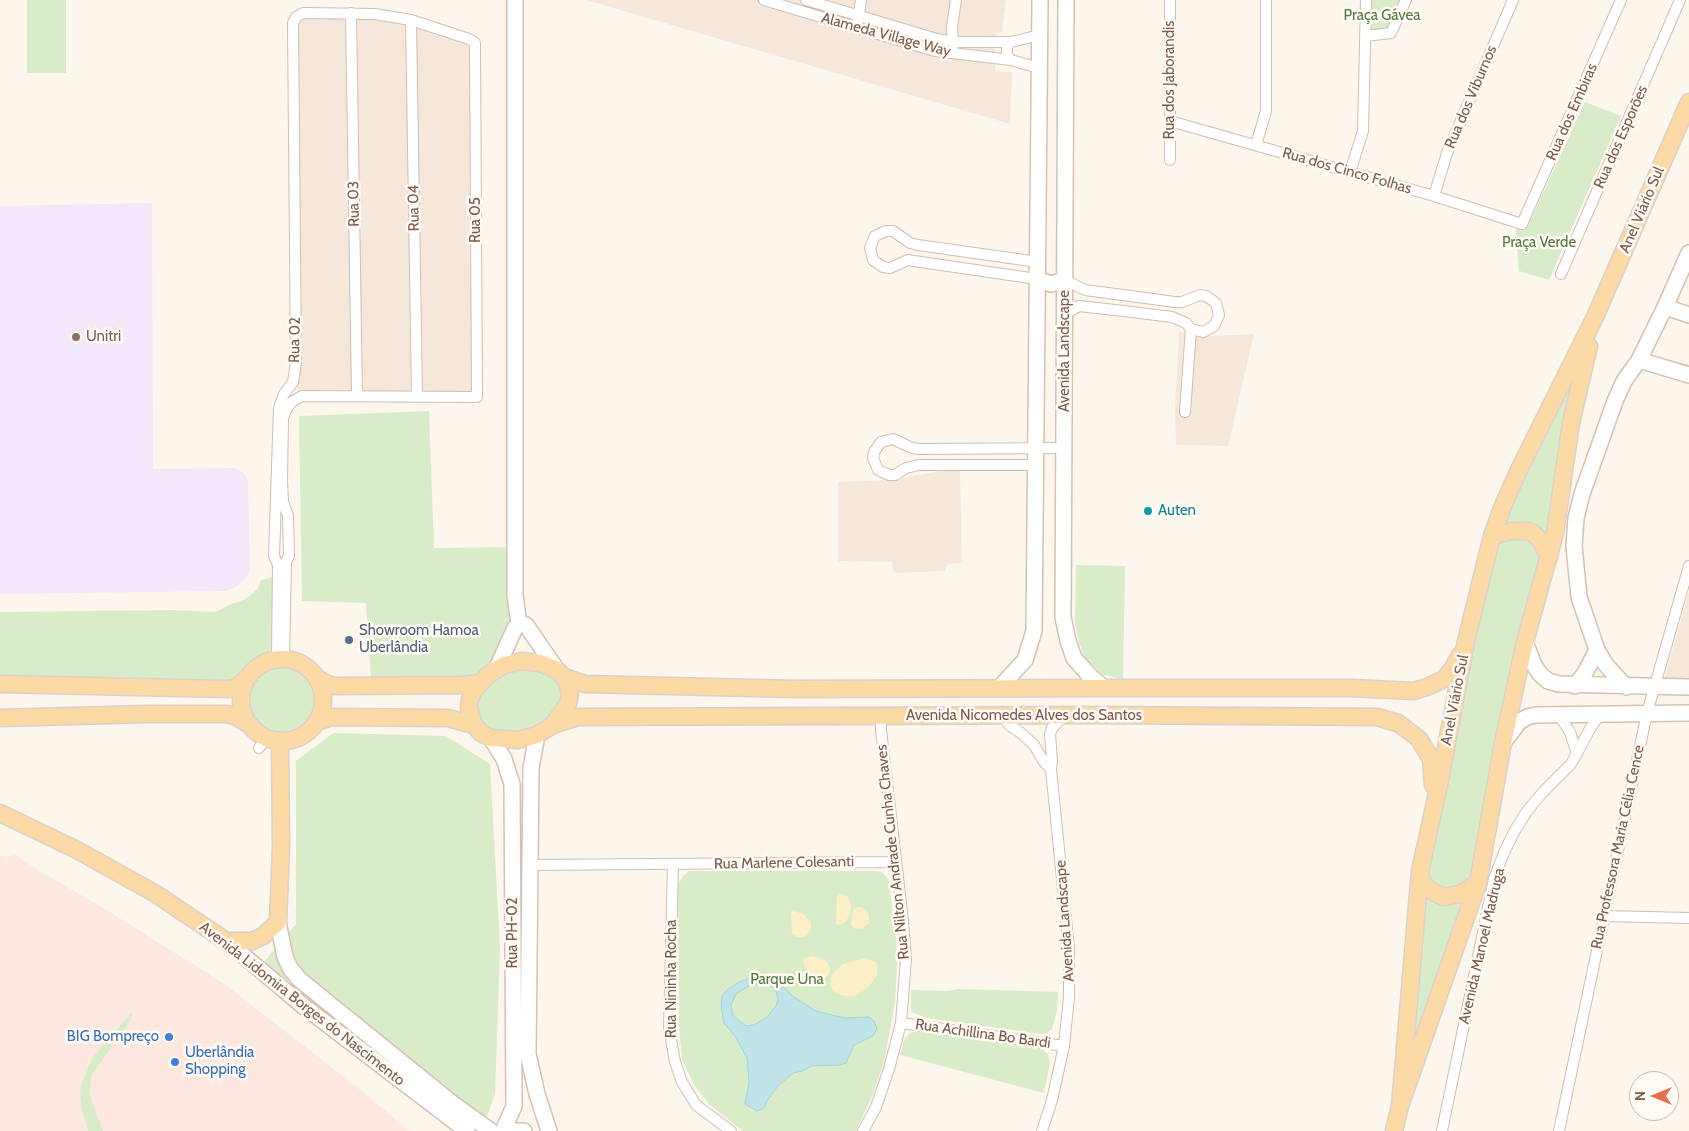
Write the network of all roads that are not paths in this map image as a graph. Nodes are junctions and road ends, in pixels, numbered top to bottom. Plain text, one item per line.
1 (515, 0) edge
2 (767, 0) edge
3 (806, 0) edge
4 (861, 0) edge
5 (956, 0) edge
6 (1040, 0) edge
7 (1066, 0) edge
8 (1170, 0) edge
9 (1266, 0) edge
10 (1366, 0) edge
11 (1406, 0) edge
12 (1513, 0) edge
13 (1621, 0) edge
14 (1680, 0) edge
15 (351, 13) junction
16 (859, 16) junction
17 (410, 20) junction
18 (857, 28) junction
19 (1040, 35) junction
20 (1366, 36) junction
21 (954, 42) junction
22 (1010, 42) junction
23 (952, 54) junction
24 (1011, 60) junction
25 (1040, 68) junction
26 (1689, 102) edge
27 (1170, 121) junction
28 (1256, 145) junction
29 (1170, 160) dead end
30 (1350, 172) junction
31 (1434, 196) junction
32 (1522, 224) joint
33 (1689, 253) edge
34 (989, 255) junction
35 (1038, 262) junction
36 (986, 272) junction
37 (1561, 274) dead end
38 (1037, 279) junction
39 (1065, 280) junction
40 (1126, 295) junction
41 (1665, 308) junction
42 (1124, 311) junction
43 (1065, 314) junction
44 (1689, 315) edge
45 (1596, 317) junction
46 (1191, 329) junction
47 (1639, 360) junction
48 (1689, 375) edge
49 (293, 382) junction
50 (284, 394) junction
51 (358, 396) junction
52 (417, 397) junction
53 (297, 399) junction
54 (1186, 412) dead end
55 (1036, 447) junction
56 (989, 448) junction
57 (1064, 448) junction
58 (990, 465) junction
59 (1036, 465) junction
60 (1492, 536) junction
61 (1549, 557) junction
62 (1689, 566) edge
63 (519, 624) junction
64 (1466, 641) junction
65 (1525, 642) junction
66 (1597, 650) junction
67 (280, 659) junction
68 (496, 670) junction
69 (561, 674) junction
70 (250, 675) junction
71 (317, 678) junction
72 (481, 683) junction
73 (0, 684) edge
74 (1575, 686) junction
75 (1626, 686) junction
76 (1654, 687) junction
77 (1689, 687) edge
78 (999, 688) junction
79 (1104, 688) junction
80 (796, 689) junction
81 (1647, 713) junction
82 (1689, 713) edge
83 (1558, 714) junction
84 (1600, 714) junction
85 (1100, 715) junction
86 (1003, 716) junction
87 (1064, 716) junction
88 (796, 717) junction
89 (881, 717) junction
90 (0, 718) edge
91 (317, 722) junction
92 (474, 725) junction
93 (553, 725) junction
94 (251, 726) junction
95 (537, 736) junction
96 (491, 738) junction
97 (269, 742) junction
98 (1503, 743) junction
99 (1577, 754) junction
100 (1051, 769) junction
101 (1434, 805) junction
102 (0, 813) edge
103 (896, 862) junction
104 (673, 864) junction
105 (530, 865) junction
106 (1420, 871) junction
107 (1478, 883) junction
108 (1603, 916) junction
109 (1689, 918) edge
110 (278, 922) junction
111 (226, 941) junction
112 (346, 1016) junction
113 (901, 1022) junction
114 (336, 1031) junction
115 (1064, 1046) junction
116 (1400, 1106) junction
117 (467, 1131) edge
118 (491, 1131) edge
119 (503, 1131) edge
120 (510, 1131) edge
121 (524, 1131) edge
122 (550, 1131) edge
123 (730, 1131) edge
124 (863, 1131) edge
125 (1042, 1131) edge
126 (1394, 1131) edge
127 (1442, 1131) edge
128 (1558, 1131) edge

1 - 63 street
2 - 18 street, Alameda Village Way
3 - 16 street, Alameda Village Way
4 - 16 street
5 - 21 street
6 - 19 street, Avenida Landscape
7 - 39 street, Avenida Landscape
8 - 27 street, Rua dos Jaborandis
9 - 28 street
10 - 20 street
11 - 20 street
12 - 31 street, Rua dos Viburnos
13 - 32 street, Rua dos Embiras
14 - 37 street, Rua dos Esporões
15 - 17 street
15 - 49 street, Rua 02
15 - 51 street, Rua 03
16 - 18 street
16 - 21 street, Alameda Village Way
17 - 52 street, Rua 04
17 - 52 street, Rua 05
18 - 23 street, Alameda Village Way
19 - 22 street, Alameda Village Way
19 - 25 street, Avenida Landscape
20 - 30 street
21 - 22 street, Alameda Village Way
21 - 23 street
22 - 24 street
23 - 24 street, Alameda Village Way
24 - 25 street, Alameda Village Way
25 - 35 street, Avenida Landscape
26 - 45 main road, Anel Viário Sul
27 - 28 street, Rua dos Cinco Folhas
27 - 29 street, Rua dos Jaborandis
28 - 30 street, Rua dos Cinco Folhas
30 - 31 street, Rua dos Cinco Folhas
31 - 32 street, Rua dos Cinco Folhas
33 - 41 street
34 - 35 street
34 - 36 street
34 - 36 street
35 - 38 street, Avenida Landscape
36 - 38 street
38 - 39 street
38 - 55 street, Avenida Landscape
39 - 40 street
39 - 43 street, Avenida Landscape
40 - 42 street
40 - 46 street
41 - 44 street
41 - 47 street
42 - 43 street
42 - 46 street
43 - 57 street, Avenida Landscape
45 - 60 main road, Anel Viário Sul
45 - 61 main road, Anel Viário Sul
46 - 54 street
47 - 48 street
47 - 66 street
49 - 50 street, Rua 02
49 - 53 street
50 - 53 street
50 - 67 street, Rua 02
51 - 52 street
51 - 53 street
53 - 67 street
55 - 56 street
55 - 57 street
55 - 59 street, Avenida Landscape
56 - 58 street
56 - 58 street
57 - 79 street, Avenida Landscape
58 - 59 street
59 - 78 street, Avenida Landscape
60 - 61 main road
60 - 64 main road, Anel Viário Sul
61 - 65 main road, Anel Viário Sul
62 - 76 street, Rua Professora Maria Célia Cence
63 - 68 street
63 - 69 street
64 - 79 main road, Avenida Nicomedes Alves dos Santos
64 - 101 main road, Anel Viário Sul
65 - 74 street
65 - 98 main road, Anel Viário Sul
66 - 74 street
66 - 75 street
67 - 70 main road
67 - 71 main road
68 - 69 main road
68 - 72 main road
69 - 80 main road, Avenida Nicomedes Alves dos Santos
69 - 93 main road
70 - 73 main road
70 - 94 main road
71 - 72 main road
71 - 91 main road
72 - 92 main road
74 - 75 street
75 - 76 street
76 - 77 street
76 - 81 street, Rua Professora Maria Célia Cence
78 - 79 main road, Avenida Nicomedes Alves dos Santos
78 - 80 main road, Avenida Nicomedes Alves dos Santos
79 - 85 main road
80 - 88 main road
81 - 82 street
81 - 84 street
81 - 108 street, Rua Professora Maria Célia Cence
83 - 84 street
83 - 98 street
83 - 99 street
84 - 99 street, Avenida Manoel Madruga
85 - 87 main road, Avenida Nicomedes Alves dos Santos
85 - 101 main road, Avenida Nicomedes Alves dos Santos
86 - 87 main road, Avenida Nicomedes Alves dos Santos
86 - 89 main road, Avenida Nicomedes Alves dos Santos
86 - 100 street
87 - 100 street, Avenida Landscape
88 - 89 main road, Avenida Nicomedes Alves dos Santos
88 - 93 main road, Avenida Nicomedes Alves dos Santos
89 - 103 street, Rua Nilton Andrade Cunha Chaves
90 - 94 main road
91 - 92 main road
91 - 97 main road
92 - 96 main road
93 - 95 main road
94 - 97 main road
95 - 96 main road
95 - 105 street, Rua PH-02
96 - 119 street, Rua PH-02
97 - 110 main road
98 - 107 main road, Anel Viário Sul
99 - 127 street, Avenida Manoel Madruga
100 - 115 street, Avenida Landscape
101 - 106 main road, Anel Viário Sul
102 - 111 main road, Avenida Lidomira Borges do Nascimento
103 - 104 street, Rua Marlene Colesanti
103 - 113 street, Rua Nilton Andrade Cunha Chaves
104 - 105 street, Rua Marlene Colesanti
104 - 123 street, Rua Nininha Rocha
105 - 122 street, Rua PH-02
106 - 107 main road
106 - 116 main road, Anel Viário Sul
107 - 116 main road, Anel Viário Sul
108 - 109 street
108 - 128 street, Rua Professora Maria Célia Cence
110 - 111 main road
110 - 112 street, Avenida Lidomira Borges do Nascimento
111 - 114 street, Avenida Lidomira Borges do Nascimento
112 - 114 street
112 - 118 street, Avenida Lidomira Borges do Nascimento
113 - 115 street, Rua Achillina Bo Bardi
113 - 124 street, Rua Nilton Andrade Cunha Chaves
114 - 117 street, Avenida Lidomira Borges do Nascimento
115 - 125 street, Avenida Landscape
116 - 126 main road, Anel Viário Sul
120 - 121 street

